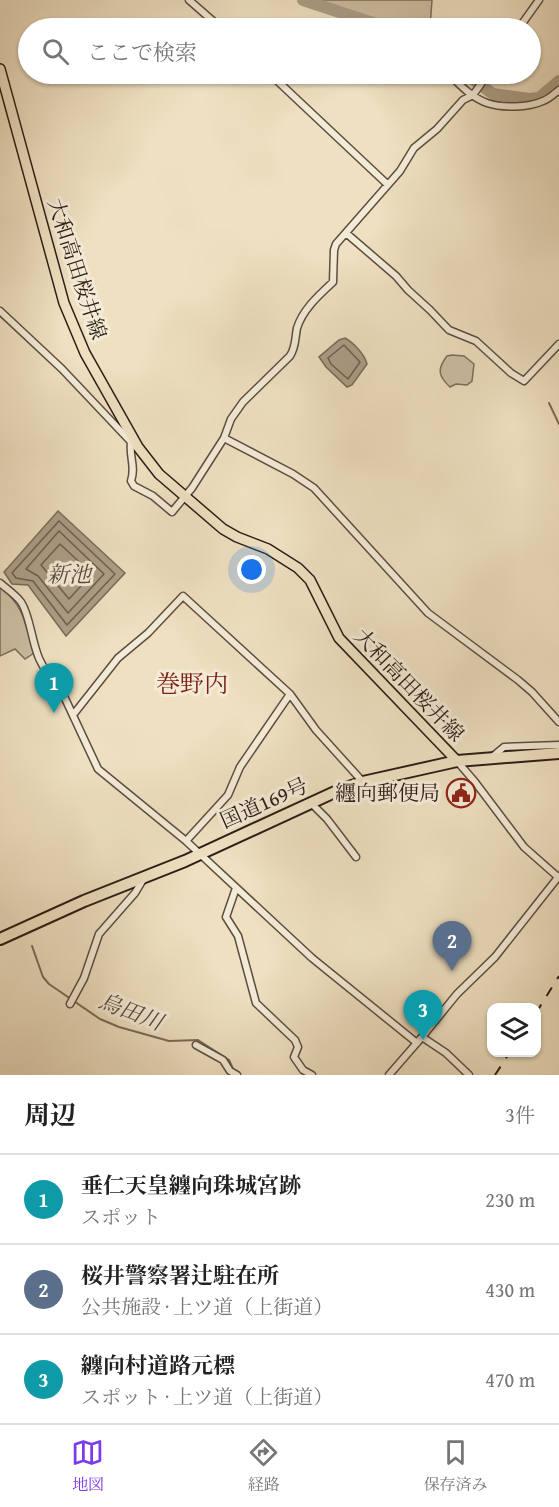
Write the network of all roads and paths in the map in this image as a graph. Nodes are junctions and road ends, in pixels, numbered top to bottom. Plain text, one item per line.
1 (189, 0) edge
2 (539, 0) edge
3 (210, 18) edge
4 (526, 18) edge
5 (1, 75) edge
6 (281, 84) edge
7 (462, 84) edge
8 (481, 84) edge
9 (559, 90) edge
10 (474, 93) junction
11 (387, 184) junction
12 (346, 233) junction
13 (0, 311) edge
14 (559, 344) edge
15 (224, 438) junction
16 (135, 445) junction
17 (185, 498) junction
18 (0, 583) edge
19 (290, 694) junction
20 (72, 715) junction
21 (559, 722) edge
22 (559, 745) edge
23 (559, 753) edge
24 (492, 758) junction
25 (457, 761) junction
26 (363, 782) junction
27 (311, 803) junction
28 (186, 841) junction
29 (199, 854) junction
30 (356, 857) dead end
31 (144, 877) junction
32 (559, 877) edge
33 (236, 888) junction
34 (0, 939) edge
35 (69, 1004) dead end
36 (422, 1037) junction
37 (417, 1043) junction
38 (196, 1045) dead end
39 (237, 1075) edge
40 (312, 1075) edge
41 (389, 1075) edge
42 (469, 1075) edge

1 - 3 street
2 - 4 street
5 - 16 main road, 大和高田桜井線
6 - 11 street
7 - 10 street
8 - 10 street
9 - 10 street
10 - 11 street
11 - 12 street
12 - 14 street
12 - 15 street
13 - 16 street
15 - 17 street
15 - 21 street
16 - 17 main road, 大和高田桜井線
16 - 17 street
17 - 25 main road, 大和高田桜井線
18 - 20 street
19 - 20 street
19 - 26 street
19 - 28 street
20 - 28 street
22 - 24 street
23 - 24 highway, 国道169号
24 - 25 highway, 国道169号
25 - 26 highway, 国道169号
25 - 32 street
26 - 27 highway, 国道169号
27 - 29 highway, 国道169号
27 - 30 street
28 - 29 street
29 - 31 highway, 国道169号
29 - 33 street
31 - 34 highway, 国道169号
31 - 35 street
32 - 36 street
33 - 37 street
33 - 40 street
36 - 37 street
36 - 42 street
37 - 41 street
38 - 39 street

